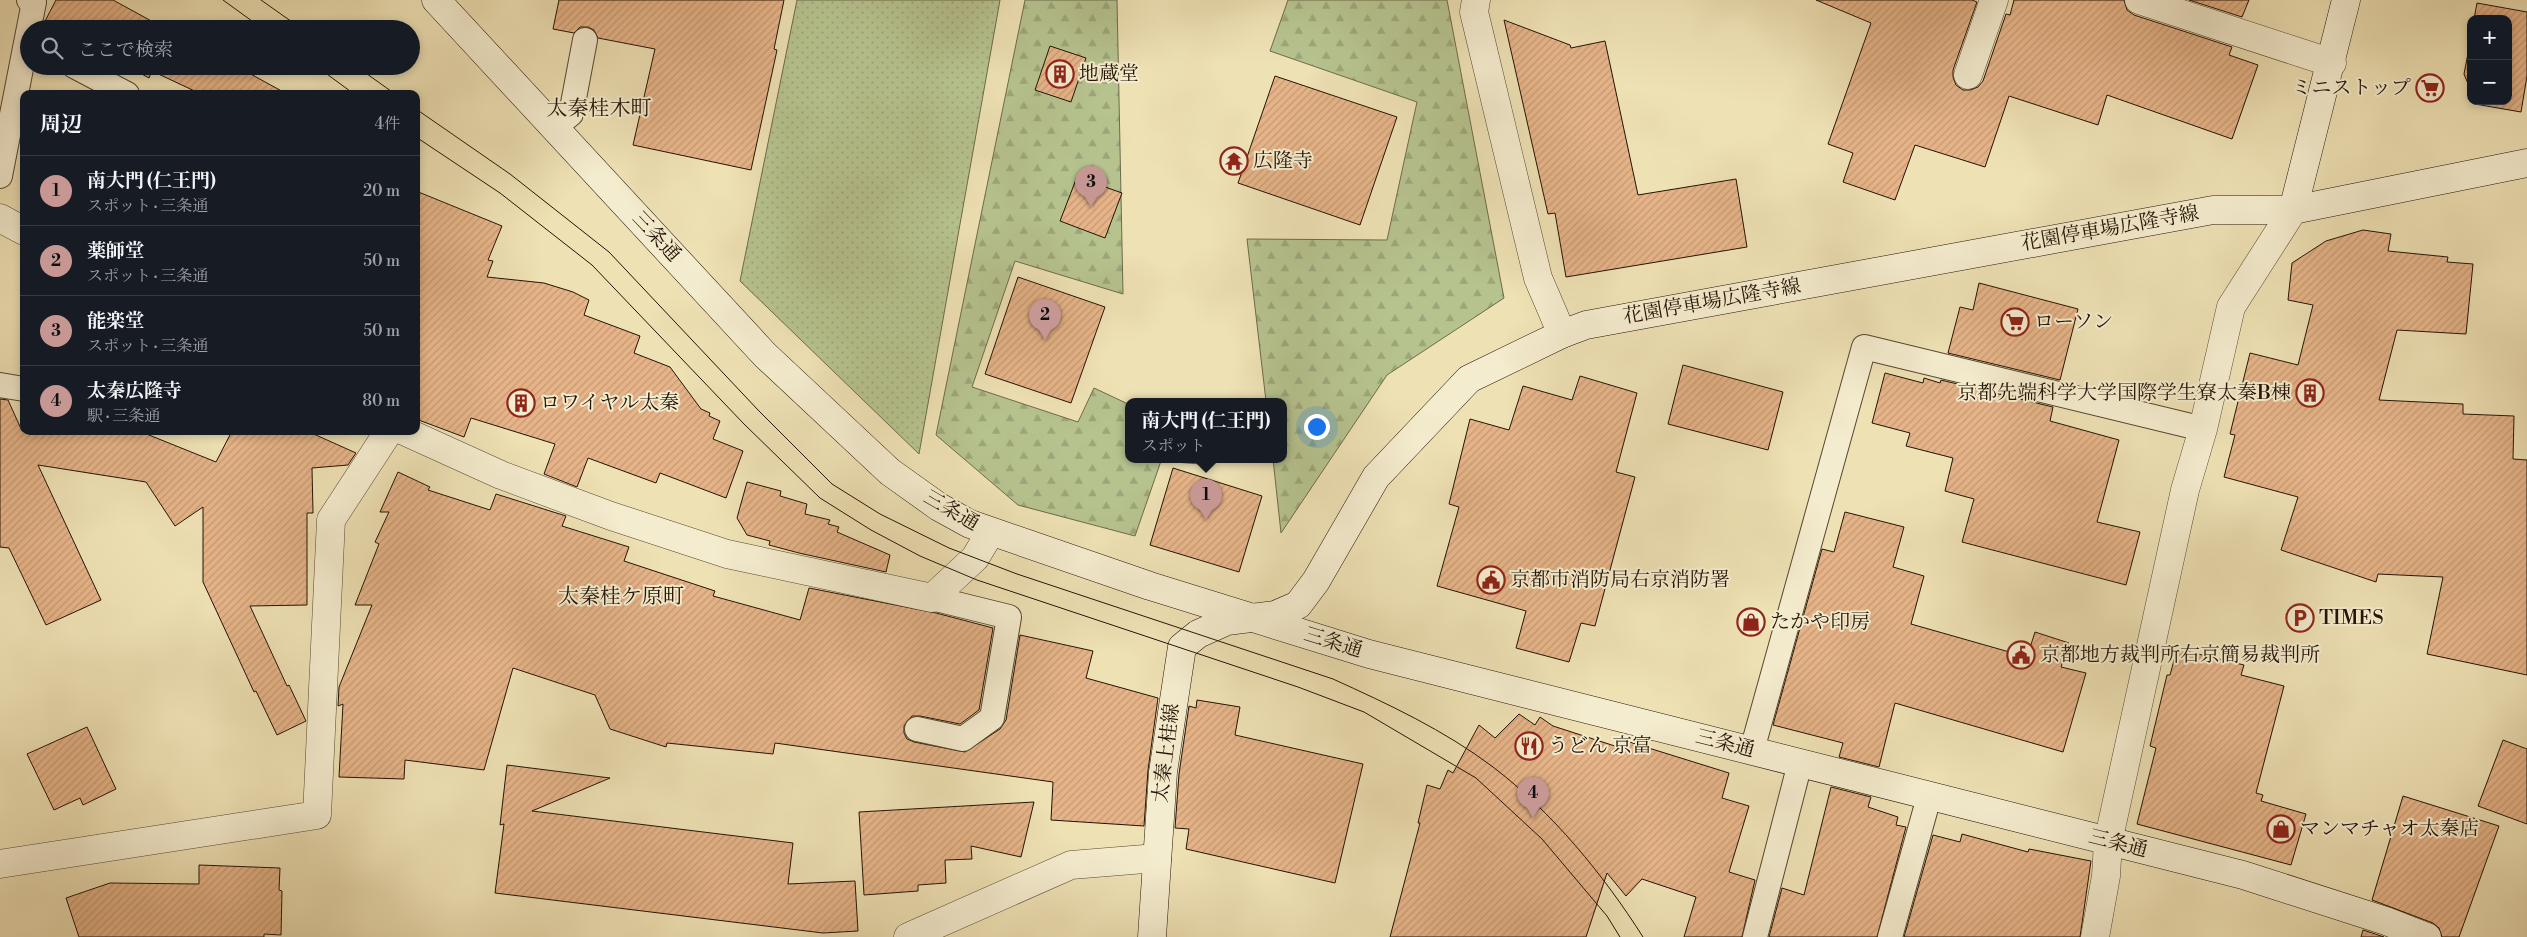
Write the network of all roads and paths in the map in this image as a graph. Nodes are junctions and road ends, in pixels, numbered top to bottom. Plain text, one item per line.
1 (29, 0) edge
2 (436, 0) edge
3 (1476, 0) edge
4 (1994, 0) edge
5 (2140, 0) edge
6 (2346, 0) edge
7 (31, 20) edge
8 (585, 40) dead end
9 (2332, 63) junction
10 (20, 75) edge
11 (91, 75) edge
12 (1968, 75) dead end
13 (119, 90) edge
14 (555, 128) junction
15 (2527, 163) edge
16 (0, 176) edge
17 (2293, 210) junction
18 (0, 218) edge
19 (20, 229) edge
20 (1562, 334) junction
21 (0, 385) edge
22 (20, 388) edge
23 (2202, 429) junction
24 (386, 435) edge
25 (413, 435) edge
26 (990, 533) junction
27 (932, 598) junction
28 (1252, 619) junction
29 (917, 728) dead end
30 (1752, 750) junction
31 (1800, 763) junction
32 (1929, 797) junction
33 (2108, 842) junction
34 (1157, 858) junction
35 (0, 864) edge
36 (2383, 929) edge
37 (908, 937) edge
38 (1152, 937) edge
39 (1756, 937) edge
40 (1890, 937) edge
41 (2095, 937) edge
42 (2427, 937) edge

1 - 7 lane
2 - 14 main road, 三条通
3 - 20 main road
4 - 12 main road
5 - 9 main road
6 - 9 main road
8 - 14 lane
9 - 17 main road
10 - 16 lane
11 - 13 lane
14 - 26 main road, 三条通
15 - 17 main road, 花園停車場広隆寺線
17 - 20 main road, 花園停車場広隆寺線
17 - 23 main road
18 - 19 main road
20 - 28 main road, 花園停車場広隆寺線
21 - 22 lane
23 - 30 lane
23 - 33 main road
24 - 35 main road
25 - 27 main road
26 - 27 main road
26 - 28 main road, 三条通
27 - 29 lane
28 - 30 main road, 三条通
28 - 34 main road, 太秦上桂線
30 - 31 main road, 三条通
31 - 32 main road, 三条通
31 - 39 lane
32 - 33 main road, 三条通
32 - 40 lane
33 - 36 main road, 三条通
33 - 41 main road
34 - 37 main road
34 - 38 main road, 太秦上桂線
36 - 42 main road, 三条通

